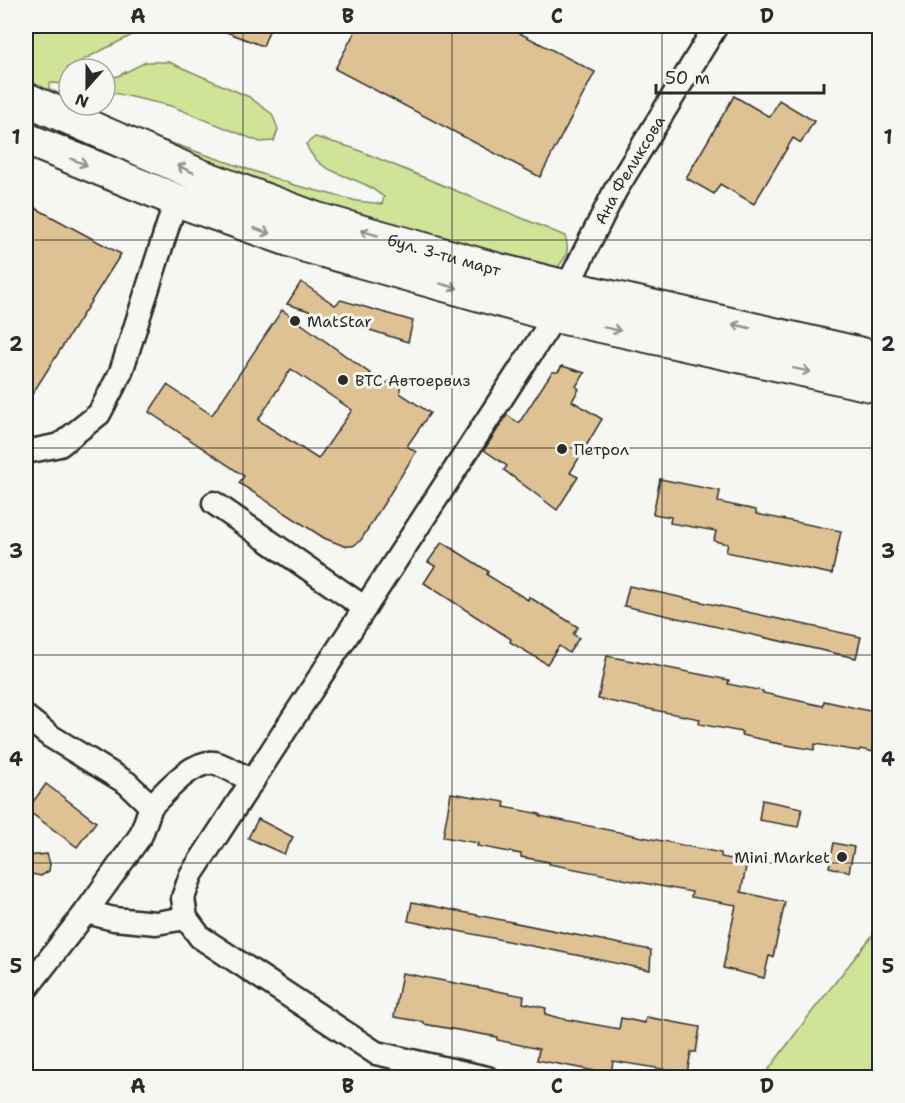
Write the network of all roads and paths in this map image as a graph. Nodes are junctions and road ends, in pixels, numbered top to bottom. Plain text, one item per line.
1 (716, 26) edge
2 (26, 99) edge
3 (26, 139) edge
4 (176, 200) junction
5 (567, 287) junction
6 (555, 316) junction
7 (879, 358) edge
8 (879, 387) edge
9 (26, 452) edge
10 (214, 503) dead end
11 (365, 608) junction
12 (26, 717) edge
13 (253, 781) junction
14 (151, 806) junction
15 (86, 912) junction
16 (186, 918) junction
17 (26, 989) edge
18 (487, 1077) edge

1 - 5 street, Ана Феликсова
5 -> 2 street, бул. 3-ти март
3 -> 4 street, бул. 3-ти март
4 -> 6 street, бул. 3-ти март
4 - 9 street
5 - 6 street, Ана Феликсова
7 -> 5 street, бул. 3-ти март
6 -> 8 street, бул. 3-ти март
6 - 11 street, Ана Феликсова
10 - 11 street
11 - 13 street, Ана Феликсова
12 - 14 street
13 - 14 street
13 - 16 street, Ана Феликсова
14 - 15 street
15 - 16 street
15 - 17 street
16 - 18 street

